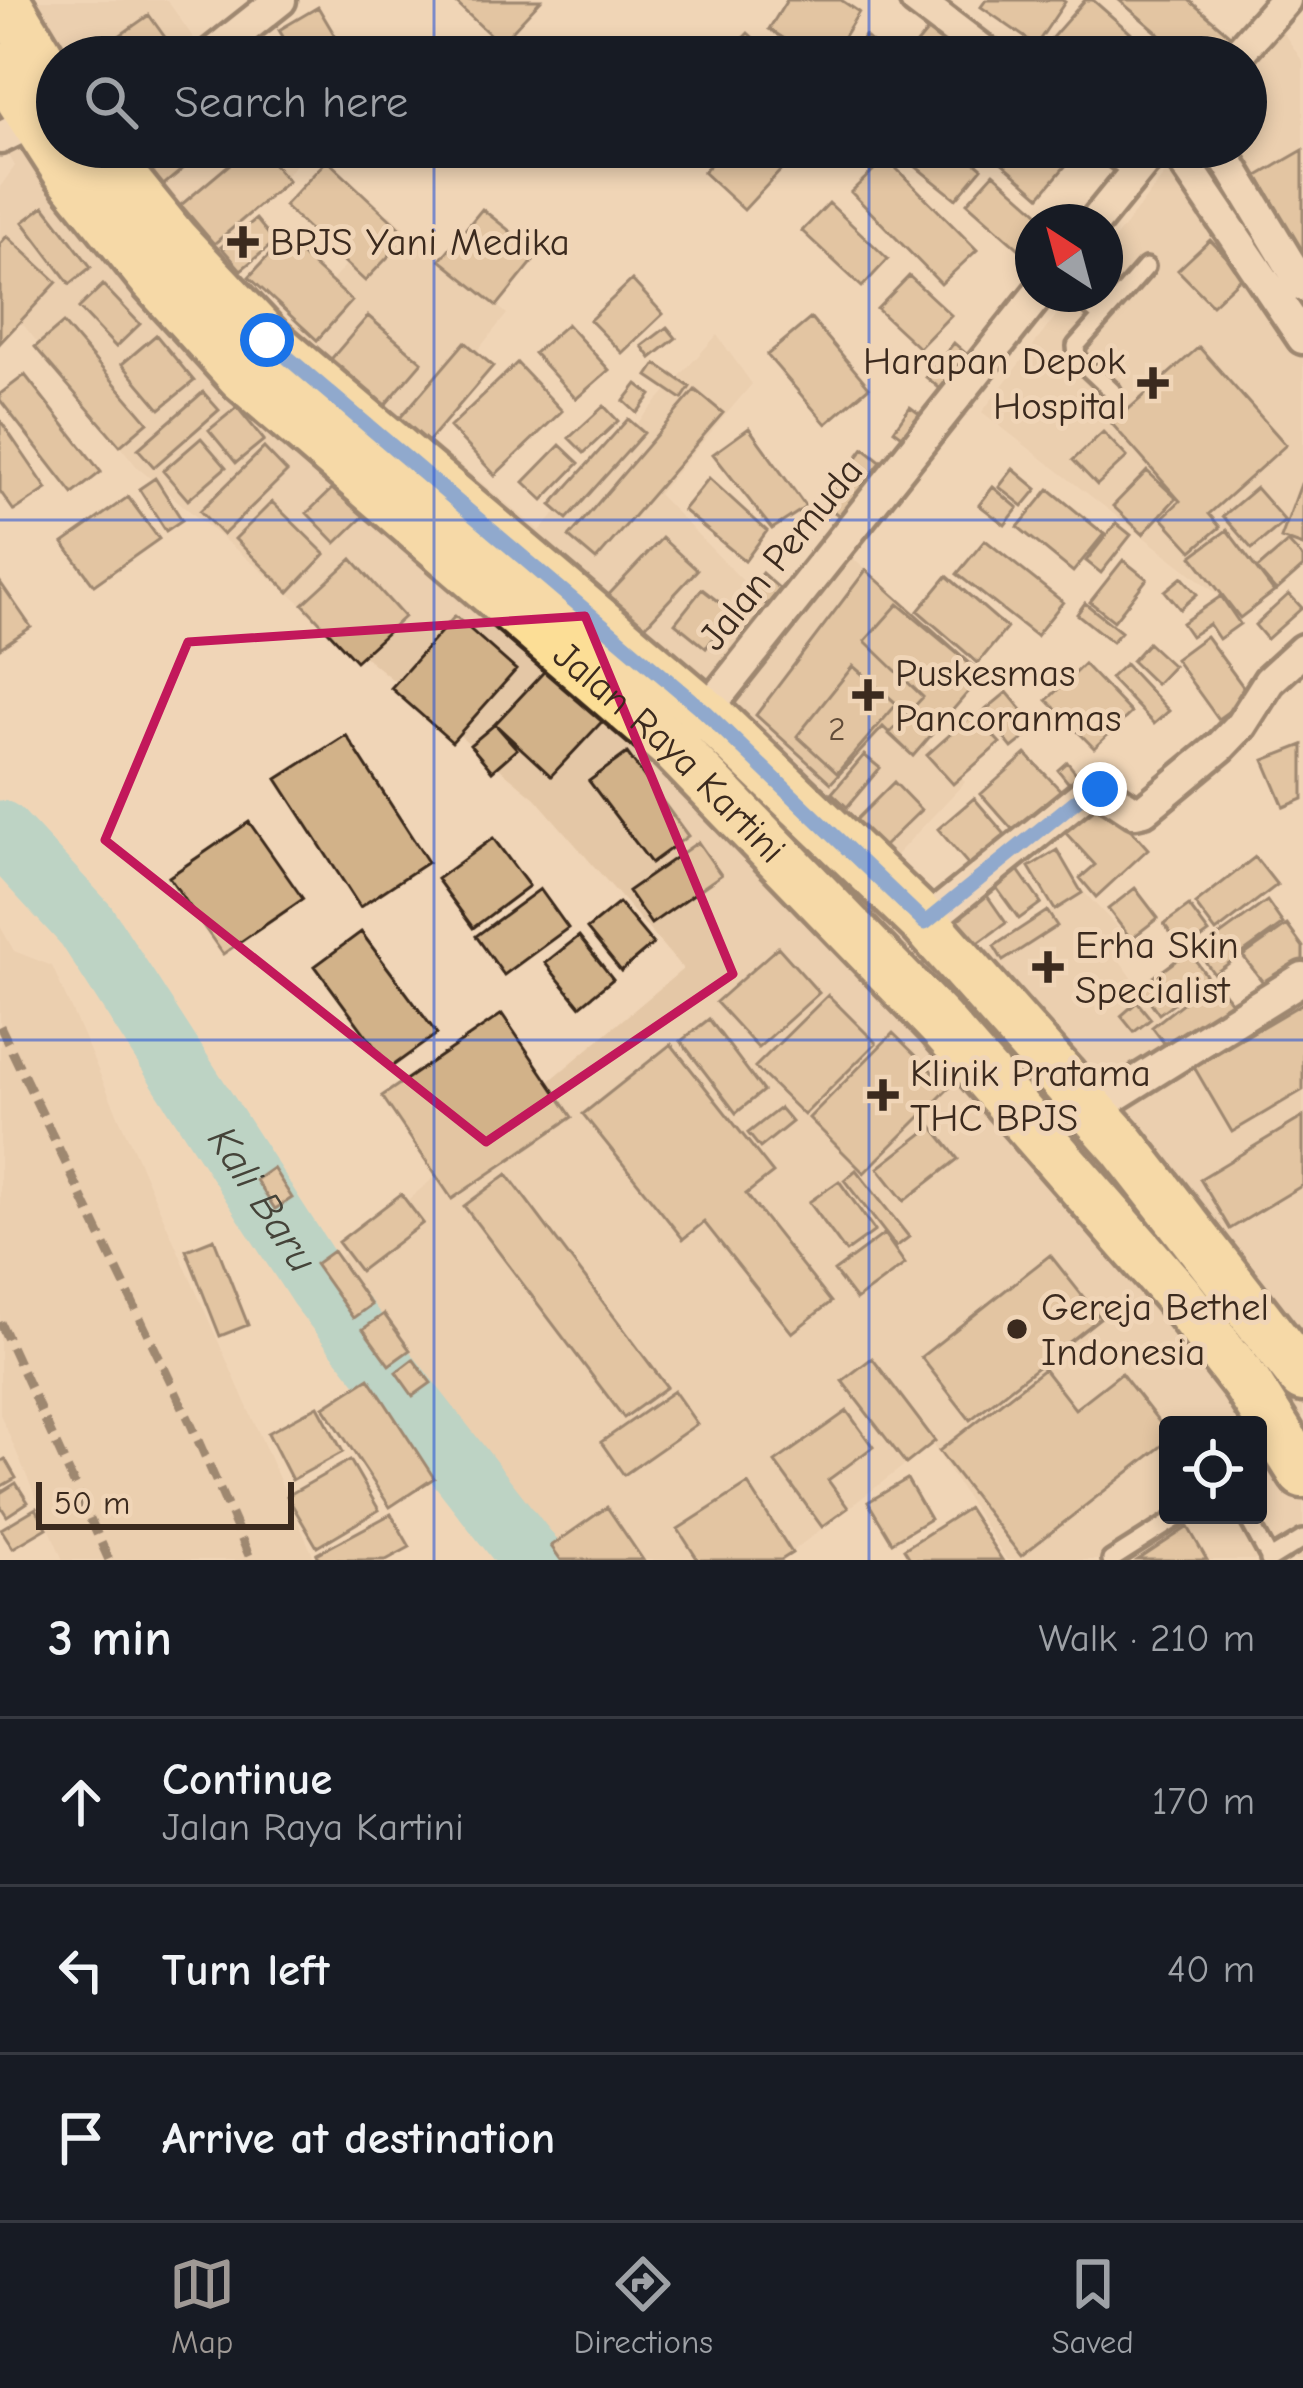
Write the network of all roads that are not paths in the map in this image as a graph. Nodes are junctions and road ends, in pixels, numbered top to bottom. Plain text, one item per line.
1 (5, 0) edge
2 (280, 0) edge
3 (916, 0) edge
4 (1285, 0) edge
5 (235, 36) edge
6 (963, 36) edge
7 (1253, 36) edge
8 (0, 67) edge
9 (30, 115) edge
10 (95, 168) edge
11 (101, 168) edge
12 (1138, 168) edge
13 (1188, 168) edge
14 (1232, 168) edge
15 (1109, 204) edge
16 (1146, 267) dead end
17 (1303, 286) edge
18 (1024, 312) edge
19 (1096, 312) edge
20 (1102, 317) junction
21 (1303, 338) edge
22 (1112, 392) dead end
23 (1303, 650) edge
24 (705, 712) junction
25 (674, 748) junction
26 (925, 923) junction
27 (1303, 978) edge
28 (1092, 1110) junction
29 (1303, 1376) edge
30 (1288, 1458) edge
31 (1168, 1524) edge
32 (1251, 1524) edge
33 (1303, 1539) edge
34 (1111, 1560) edge
35 (1270, 1560) edge

1 - 9 main road, Jalan Raya Kartini
2 - 5 street
3 - 6 street
4 - 7 street
8 - 9 main road, Jalan Raya Kartini
10 - 25 main road, Jalan Raya Kartini
11 - 24 main road, Jalan Raya Kartini
12 - 15 street
13 - 21 street
14 - 17 street
16 - 20 lane
18 - 24 street, Jalan Pemuda
19 - 20 lane
20 - 22 lane
23 - 26 street
24 - 25 street, Jalan Pemuda
24 - 26 main road, Jalan Raya Kartini
25 - 30 main road, Jalan Raya Kartini
26 - 28 main road, Jalan Raya Kartini
27 - 28 street
28 - 29 main road, Jalan Raya Kartini
31 - 34 lane
32 - 35 lane
33 - 35 lane

